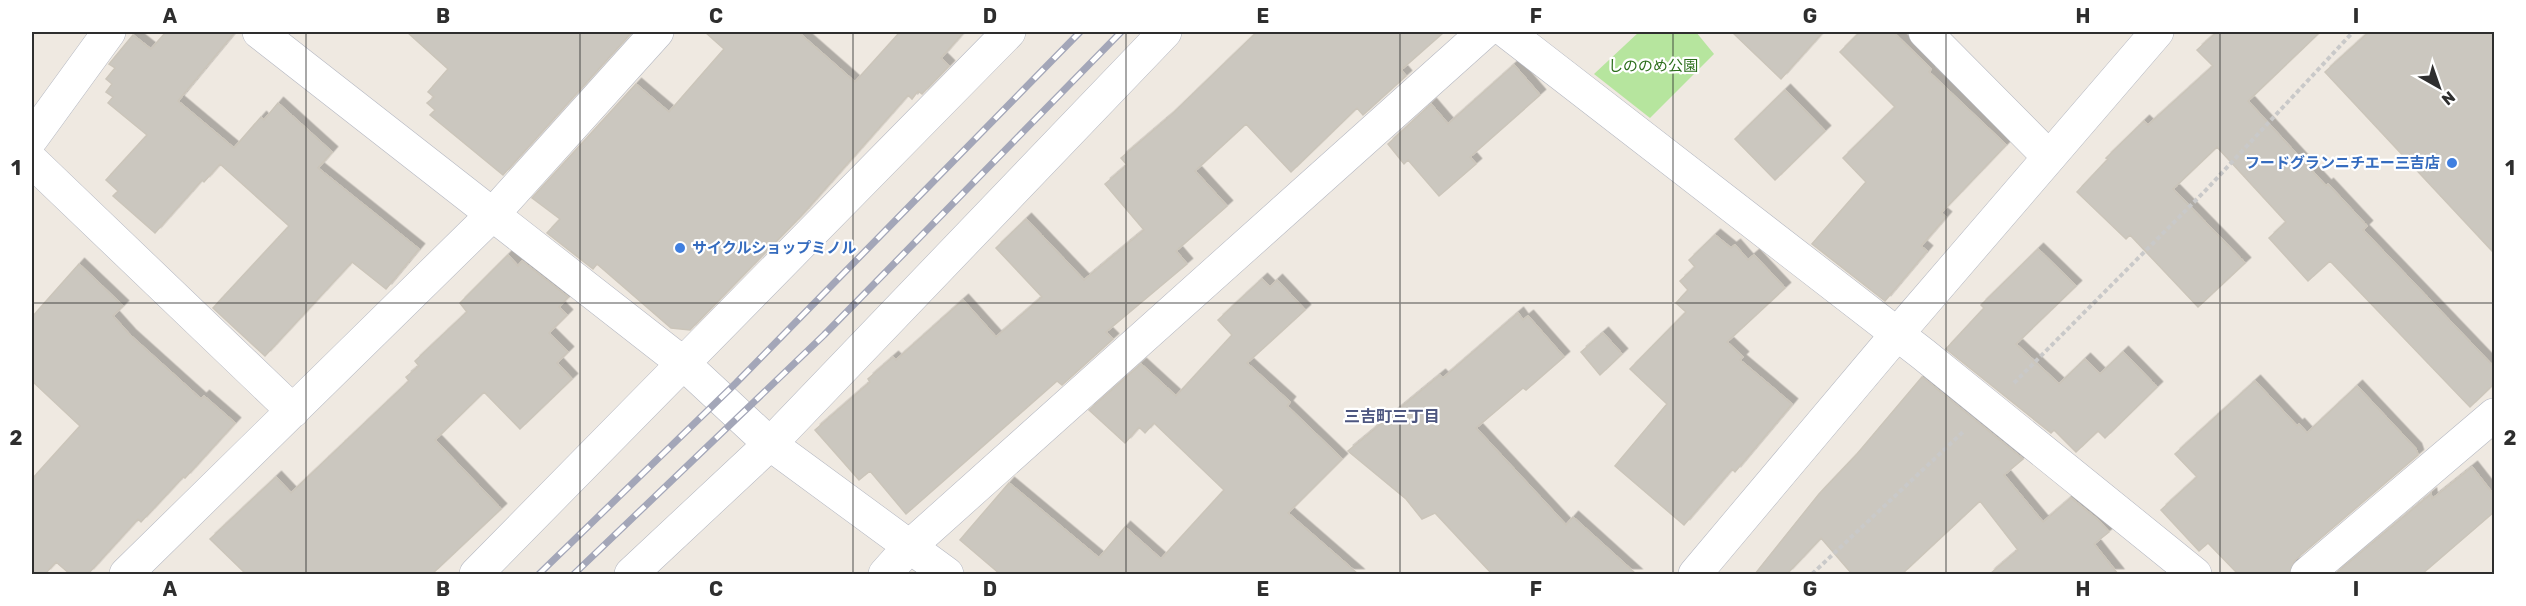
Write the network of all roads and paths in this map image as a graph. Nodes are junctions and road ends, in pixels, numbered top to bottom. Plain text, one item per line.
1 (109, 32) edge
2 (259, 32) edge
3 (657, 32) edge
4 (1009, 32) edge
5 (1165, 32) edge
6 (1484, 32) edge
7 (1507, 32) edge
8 (1925, 32) edge
9 (2157, 32) edge
10 (2353, 32) edge
11 (32, 138) edge
12 (2049, 157) junction
13 (32, 161) edge
14 (493, 214) junction
15 (1897, 334) junction
16 (684, 364) junction
17 (1989, 408) junction
18 (293, 411) junction
19 (2494, 416) edge
20 (770, 444) junction
21 (910, 546) junction
22 (126, 574) edge
23 (476, 574) edge
24 (631, 574) edge
25 (885, 574) edge
26 (947, 574) edge
27 (1695, 574) edge
28 (1812, 574) edge
29 (2195, 574) edge
30 (2307, 574) edge

1 - 11 street
2 - 14 street
3 - 14 street
4 - 16 street
5 - 20 street
6 - 21 street
7 - 15 street
8 - 12 street
9 - 12 street
10 - 17 path
12 - 15 street
13 - 18 street
14 - 16 street
14 - 18 street
15 - 17 street
15 - 27 street
16 - 20 street
16 - 23 street
17 - 28 path
17 - 29 street
18 - 22 street
19 - 30 street
20 - 21 street
20 - 24 street
21 - 25 street
21 - 26 street

